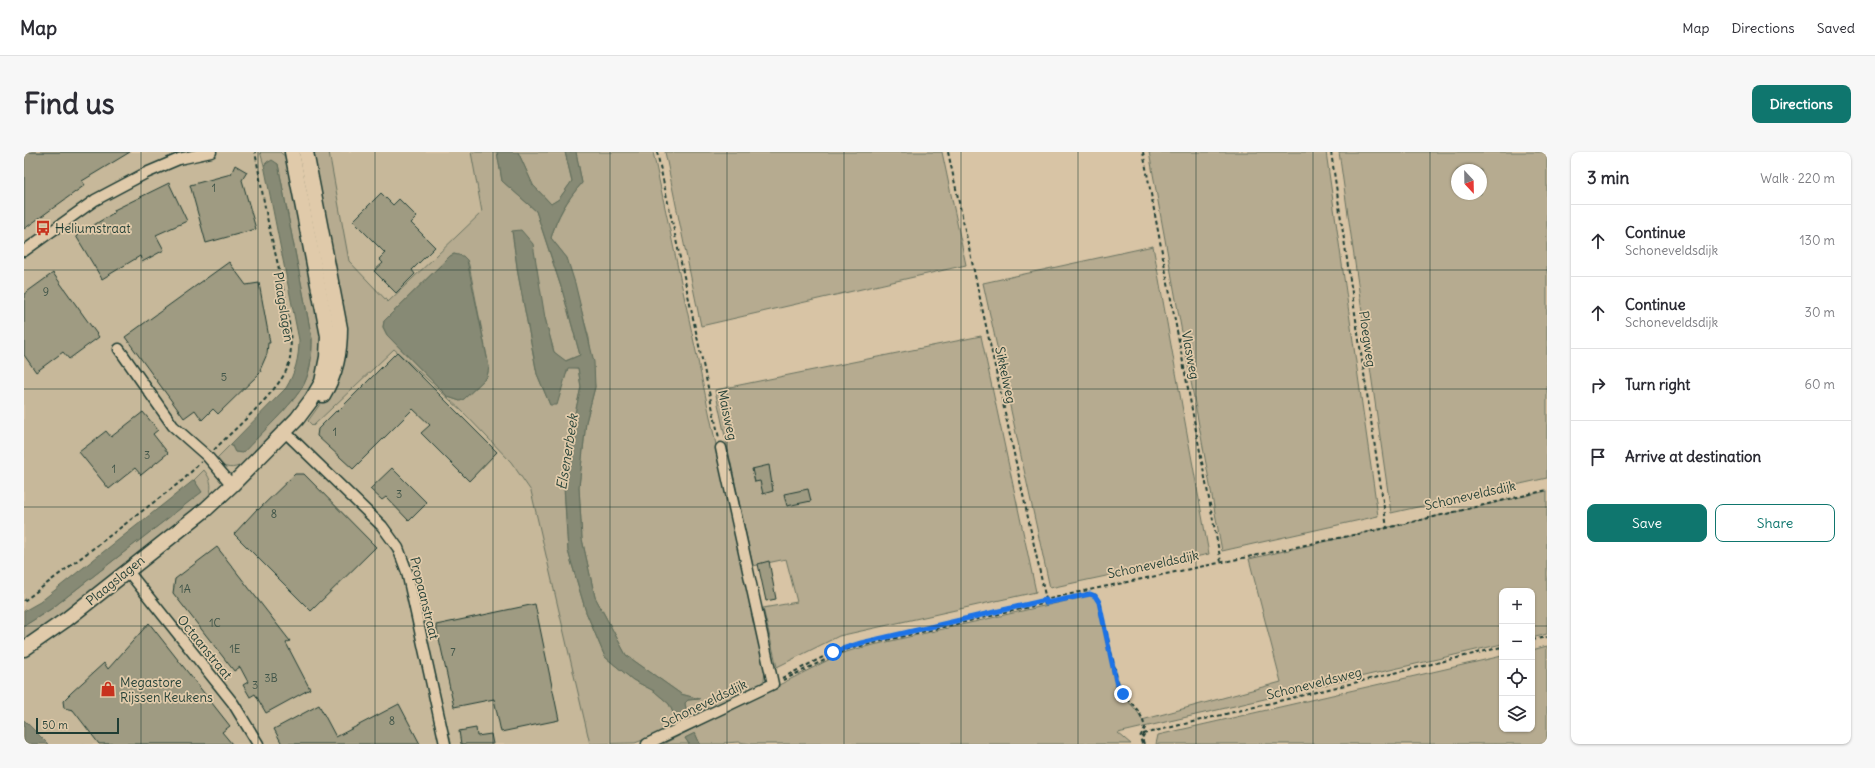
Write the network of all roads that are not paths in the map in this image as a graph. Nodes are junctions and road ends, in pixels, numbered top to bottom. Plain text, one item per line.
1 (211, 152) edge
2 (292, 152) edge
3 (306, 152) edge
4 (24, 251) edge
5 (118, 349) dead end
6 (297, 419) junction
7 (285, 432) junction
8 (721, 448) road end
9 (232, 485) junction
10 (127, 570) junction
11 (27, 646) edge
12 (772, 684) joint
13 (258, 744) edge
14 (445, 744) edge
15 (647, 744) edge

1 - 4 street
2 - 6 street, Plaagslagen
3 - 6 street, Plaagslagen
5 - 9 street
6 - 7 street, Plaagslagen
7 - 9 street, Plaagslagen
7 - 14 street, Propaanstraat
8 - 12 street, Maisweg
9 - 10 street, Plaagslagen
10 - 11 street, Plaagslagen
10 - 13 street, Octaanstraat
12 - 15 street, Schoneveldsdijk

